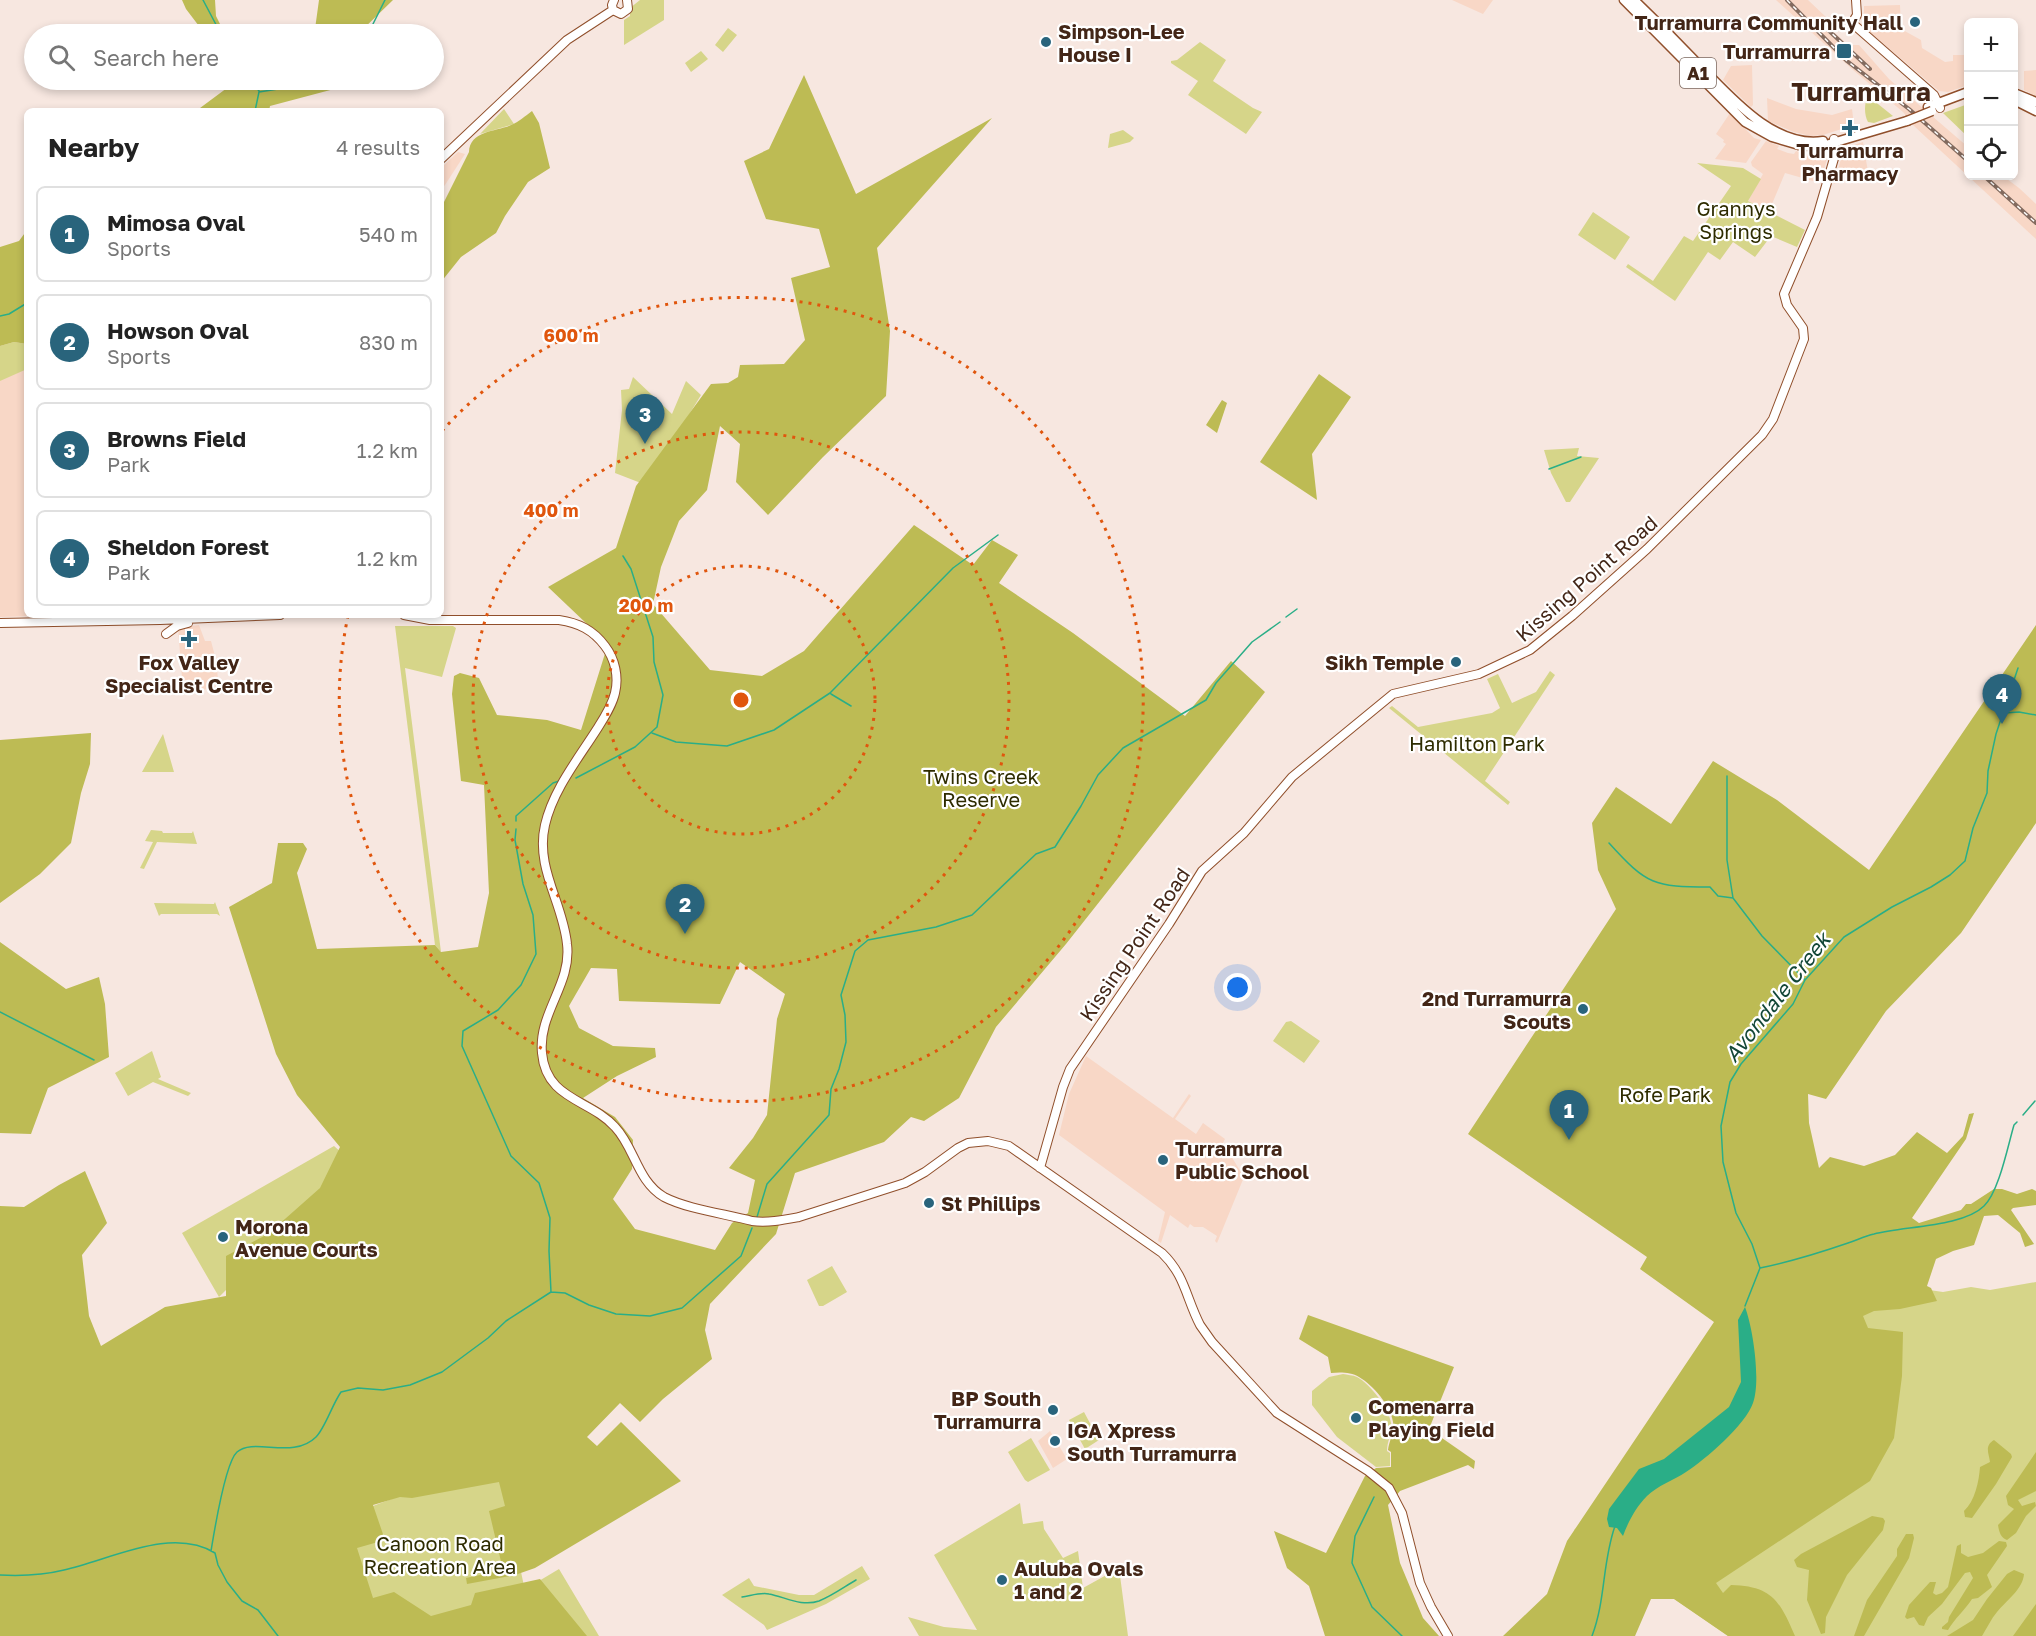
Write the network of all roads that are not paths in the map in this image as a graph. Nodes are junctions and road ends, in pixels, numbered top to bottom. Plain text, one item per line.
1 (614, 0) edge
2 (627, 0) edge
3 (1624, 0) edge
4 (1634, 0) edge
5 (1856, 0) edge
6 (614, 10) junction
7 (1964, 94) edge
8 (2018, 95) edge
9 (1964, 99) edge
10 (2018, 102) edge
11 (2036, 102) edge
12 (1934, 107) junction
13 (2036, 111) edge
14 (1834, 141) junction
15 (444, 156) edge
16 (124, 618) edge
17 (148, 618) edge
18 (211, 618) edge
19 (420, 618) edge
20 (113, 621) junction
21 (0, 623) edge
22 (166, 634) dead end
23 (1040, 1167) junction
24 (1448, 1636) edge

1 - 6 main road
2 - 6 main road
3 - 14 highway, A1
4 - 14 highway, A1
5 - 12 main road
6 - 15 main road
7 - 12 highway, A1
8 - 11 highway
9 - 12 highway, A1
10 - 13 highway
12 - 14 highway, A1, bridge
14 - 23 main road, Kissing Point Road
16 - 20 main road
17 - 20 main road
18 - 22 main road
19 - 23 main road
20 - 21 main road
23 - 24 main road

